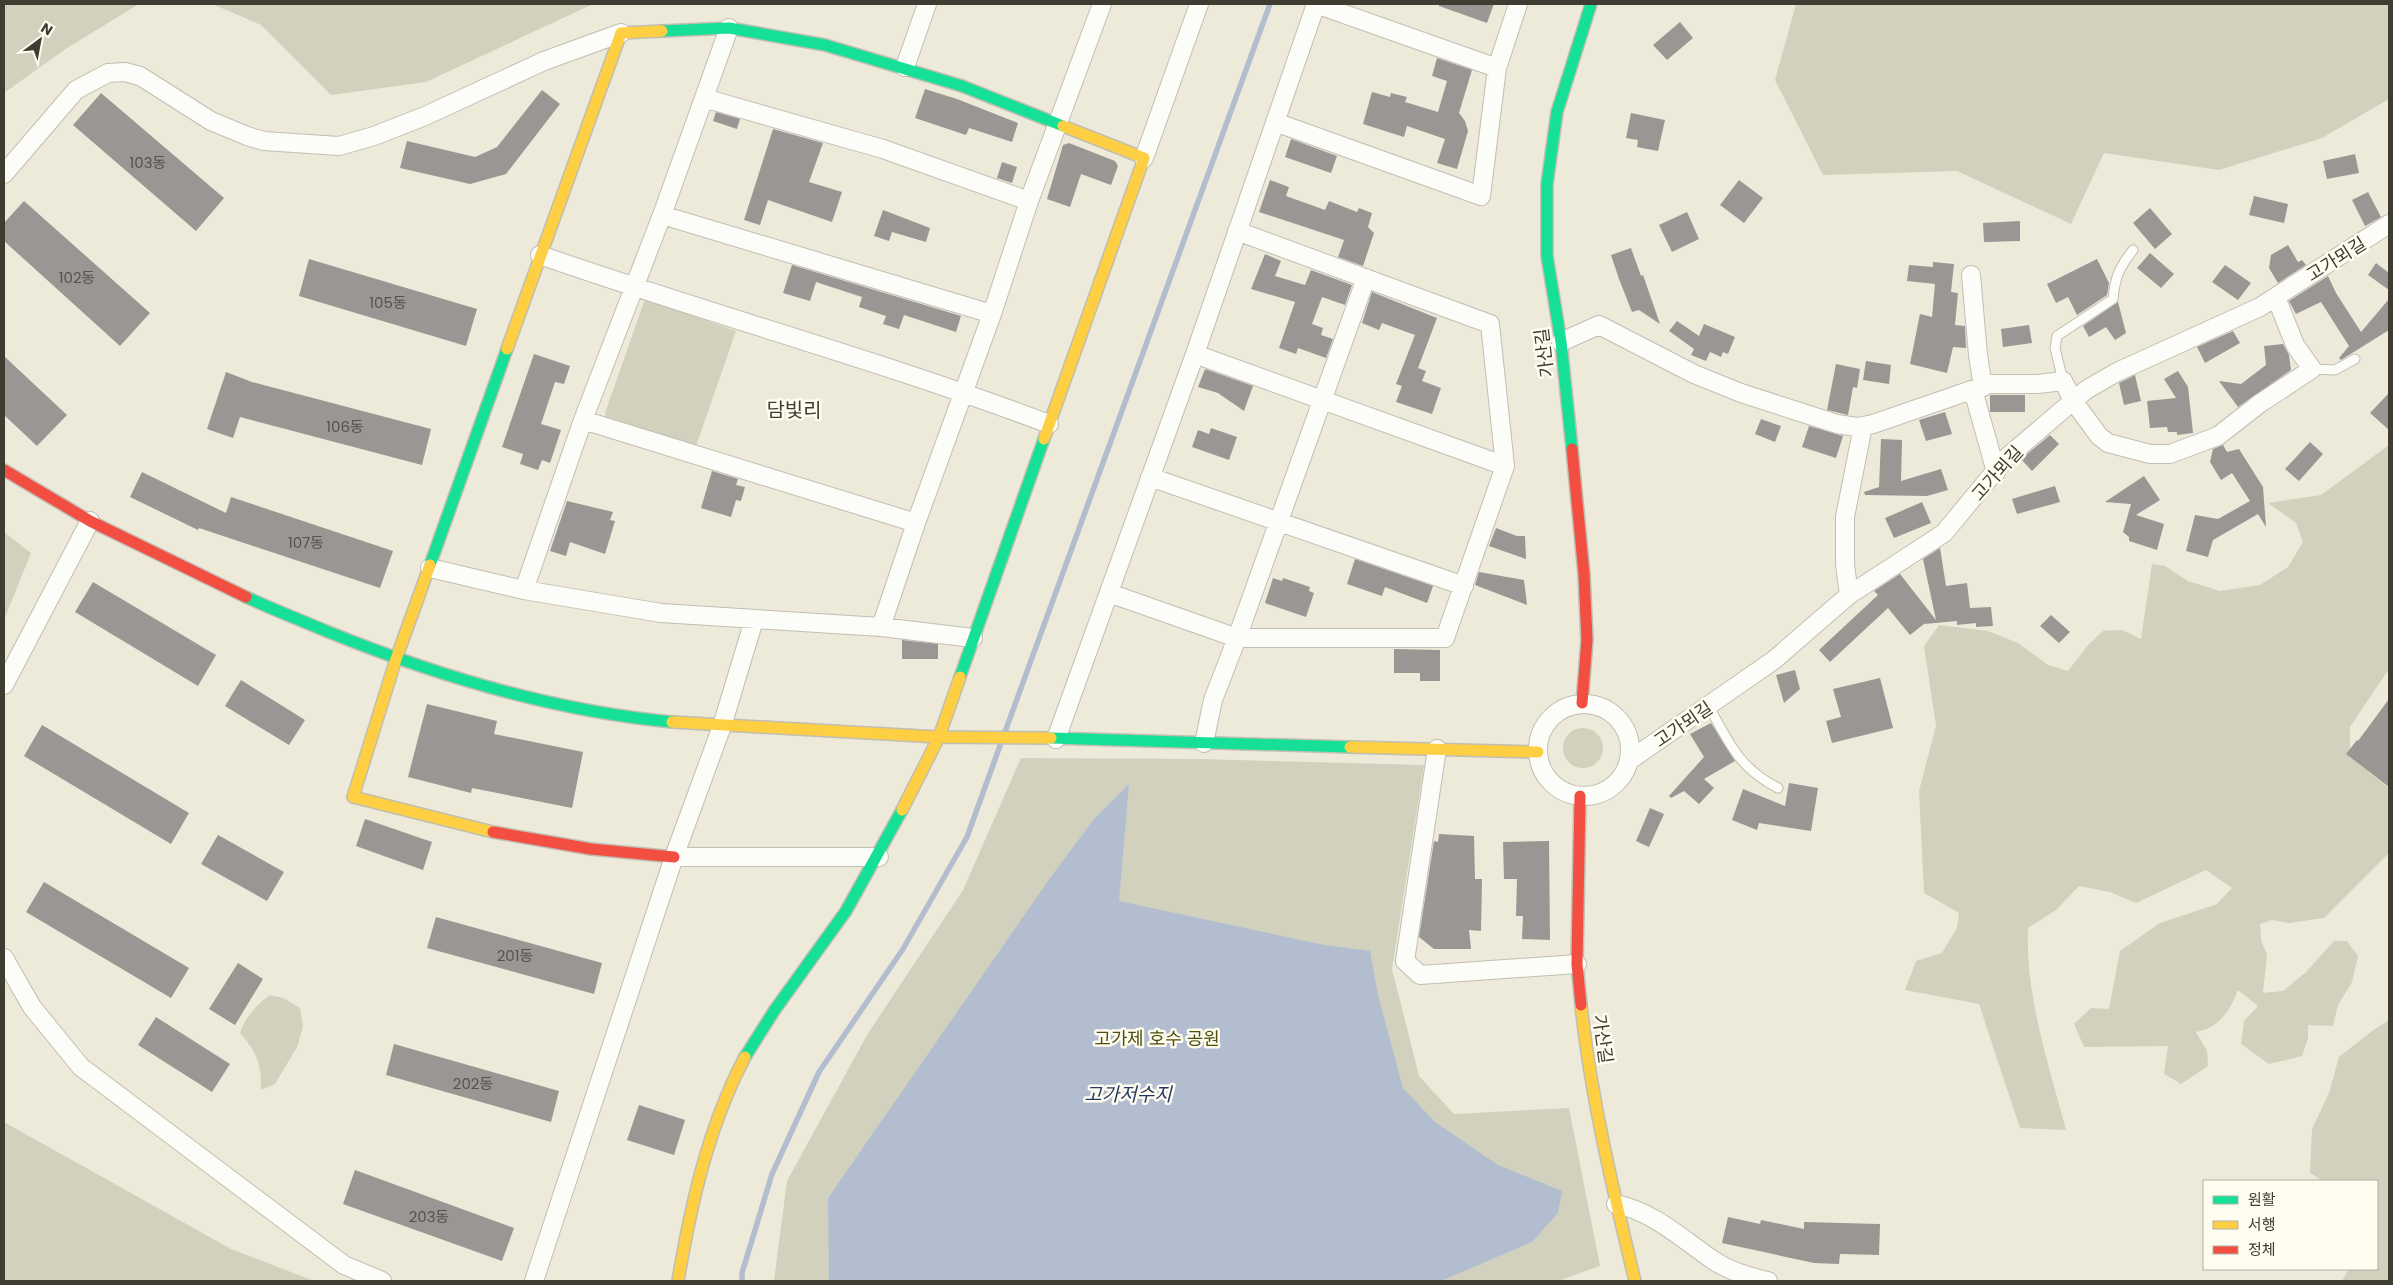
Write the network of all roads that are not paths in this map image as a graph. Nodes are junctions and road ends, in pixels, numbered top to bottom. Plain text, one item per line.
1 (926, 4) edge
2 (1102, 4) edge
3 (1199, 4) edge
4 (1316, 4) edge
5 (1518, 4) edge
6 (1590, 4) edge
7 (729, 28) junction
8 (621, 33) junction
9 (905, 67) junction
10 (1497, 68) junction
11 (704, 98) junction
12 (1275, 122) junction
13 (1058, 124) junction
14 (1144, 158) junction
15 (4, 174) edge
16 (1029, 201) junction
17 (662, 215) junction
18 (2389, 224) edge
19 (1236, 231) junction
20 (2133, 250) dead end
21 (540, 255) junction
22 (1971, 274) dead end
23 (1366, 278) junction
24 (634, 288) junction
25 (2276, 297) junction
26 (992, 314) junction
27 (1561, 342) junction
28 (1195, 354) junction
29 (2355, 359) dead end
30 (2312, 369) junction
31 (2063, 380) junction
32 (1978, 388) junction
33 (964, 392) junction
34 (1322, 400) junction
35 (2074, 402) junction
36 (583, 420) junction
37 (1049, 424) junction
38 (1863, 426) junction
39 (1505, 466) junction
40 (4, 470) edge
41 (1996, 472) junction
42 (1150, 477) junction
43 (90, 521) junction
44 (916, 522) junction
45 (1279, 522) junction
46 (430, 568) junction
47 (1464, 586) junction
48 (524, 590) junction
49 (1110, 593) junction
50 (1849, 595) junction
51 (754, 620) junction
52 (881, 627) junction
53 (973, 638) junction
54 (1237, 638) junction
55 (396, 659) junction
56 (4, 685) edge
57 (1582, 703) junction
58 (1709, 707) junction
59 (722, 726) junction
60 (939, 737) junction
61 (1049, 738) junction
62 (1204, 743) junction
63 (1437, 749) junction
64 (1538, 752) junction
65 (1630, 760) junction
66 (1778, 788) dead end
67 (1580, 796) junction
68 (674, 857) junction
69 (879, 857) junction
70 (4, 958) edge
71 (1577, 964) junction
72 (1616, 1204) junction
73 (382, 1281) edge
74 (534, 1281) edge
75 (678, 1281) edge
76 (1635, 1281) edge
77 (1768, 1281) edge

1 - 9 street
2 - 13 street
3 - 14 street
4 - 10 street
4 - 12 street
5 - 10 street
6 - 27 street, 가산길
7 - 8 street
7 - 9 street
7 - 11 street
8 - 15 street
8 - 21 street
9 - 13 street
10 - 12 street
11 - 16 street
11 - 17 street
12 - 19 street
13 - 14 street
13 - 16 street
14 - 37 street
16 - 26 street
17 - 24 street
17 - 26 street
18 - 25 street, 고가뫼길
19 - 23 street
19 - 28 street
20 - 31 lane
21 - 24 street
21 - 46 street
22 - 32 street
23 - 34 street
23 - 39 street
24 - 33 street
24 - 36 street
25 - 30 street
25 - 35 street, 고가뫼길
26 - 33 street
27 - 38 street
27 - 57 street, 가산길
28 - 34 street
28 - 42 street
29 - 30 lane
30 - 35 street
31 - 32 street
31 - 35 street
32 - 38 street
32 - 41 street
33 - 37 street
33 - 44 street
34 - 39 street
34 - 45 street
35 - 41 street, 고가뫼길
36 - 44 street
36 - 48 street
37 - 53 street
38 - 50 street
39 - 47 street
40 - 43 street
41 - 50 street, 고가뫼길
42 - 45 street
42 - 49 street
43 - 55 street
43 - 56 street
44 - 52 street
45 - 47 street
45 - 54 street
46 - 48 street
46 - 55 street
47 - 54 street
48 - 51 street
49 - 54 street
49 - 61 street
50 - 58 street, 고가뫼길
51 - 52 street
51 - 59 street
52 - 53 street
53 - 60 street
54 - 62 street
55 - 59 street
55 - 68 street
57 - 64 street
57 - 65 street
58 - 65 street, 고가뫼길
58 - 66 lane
59 - 60 street
59 - 68 street
60 - 61 street
60 - 69 street
61 - 62 street
62 - 63 street
63 - 64 street
63 - 71 street
64 - 67 street
65 - 67 street
67 - 71 street, 가산길
68 - 69 street
68 - 74 street
69 - 75 street
70 - 73 street
71 - 72 street, 가산길
72 - 76 street, 가산길
72 - 77 street

